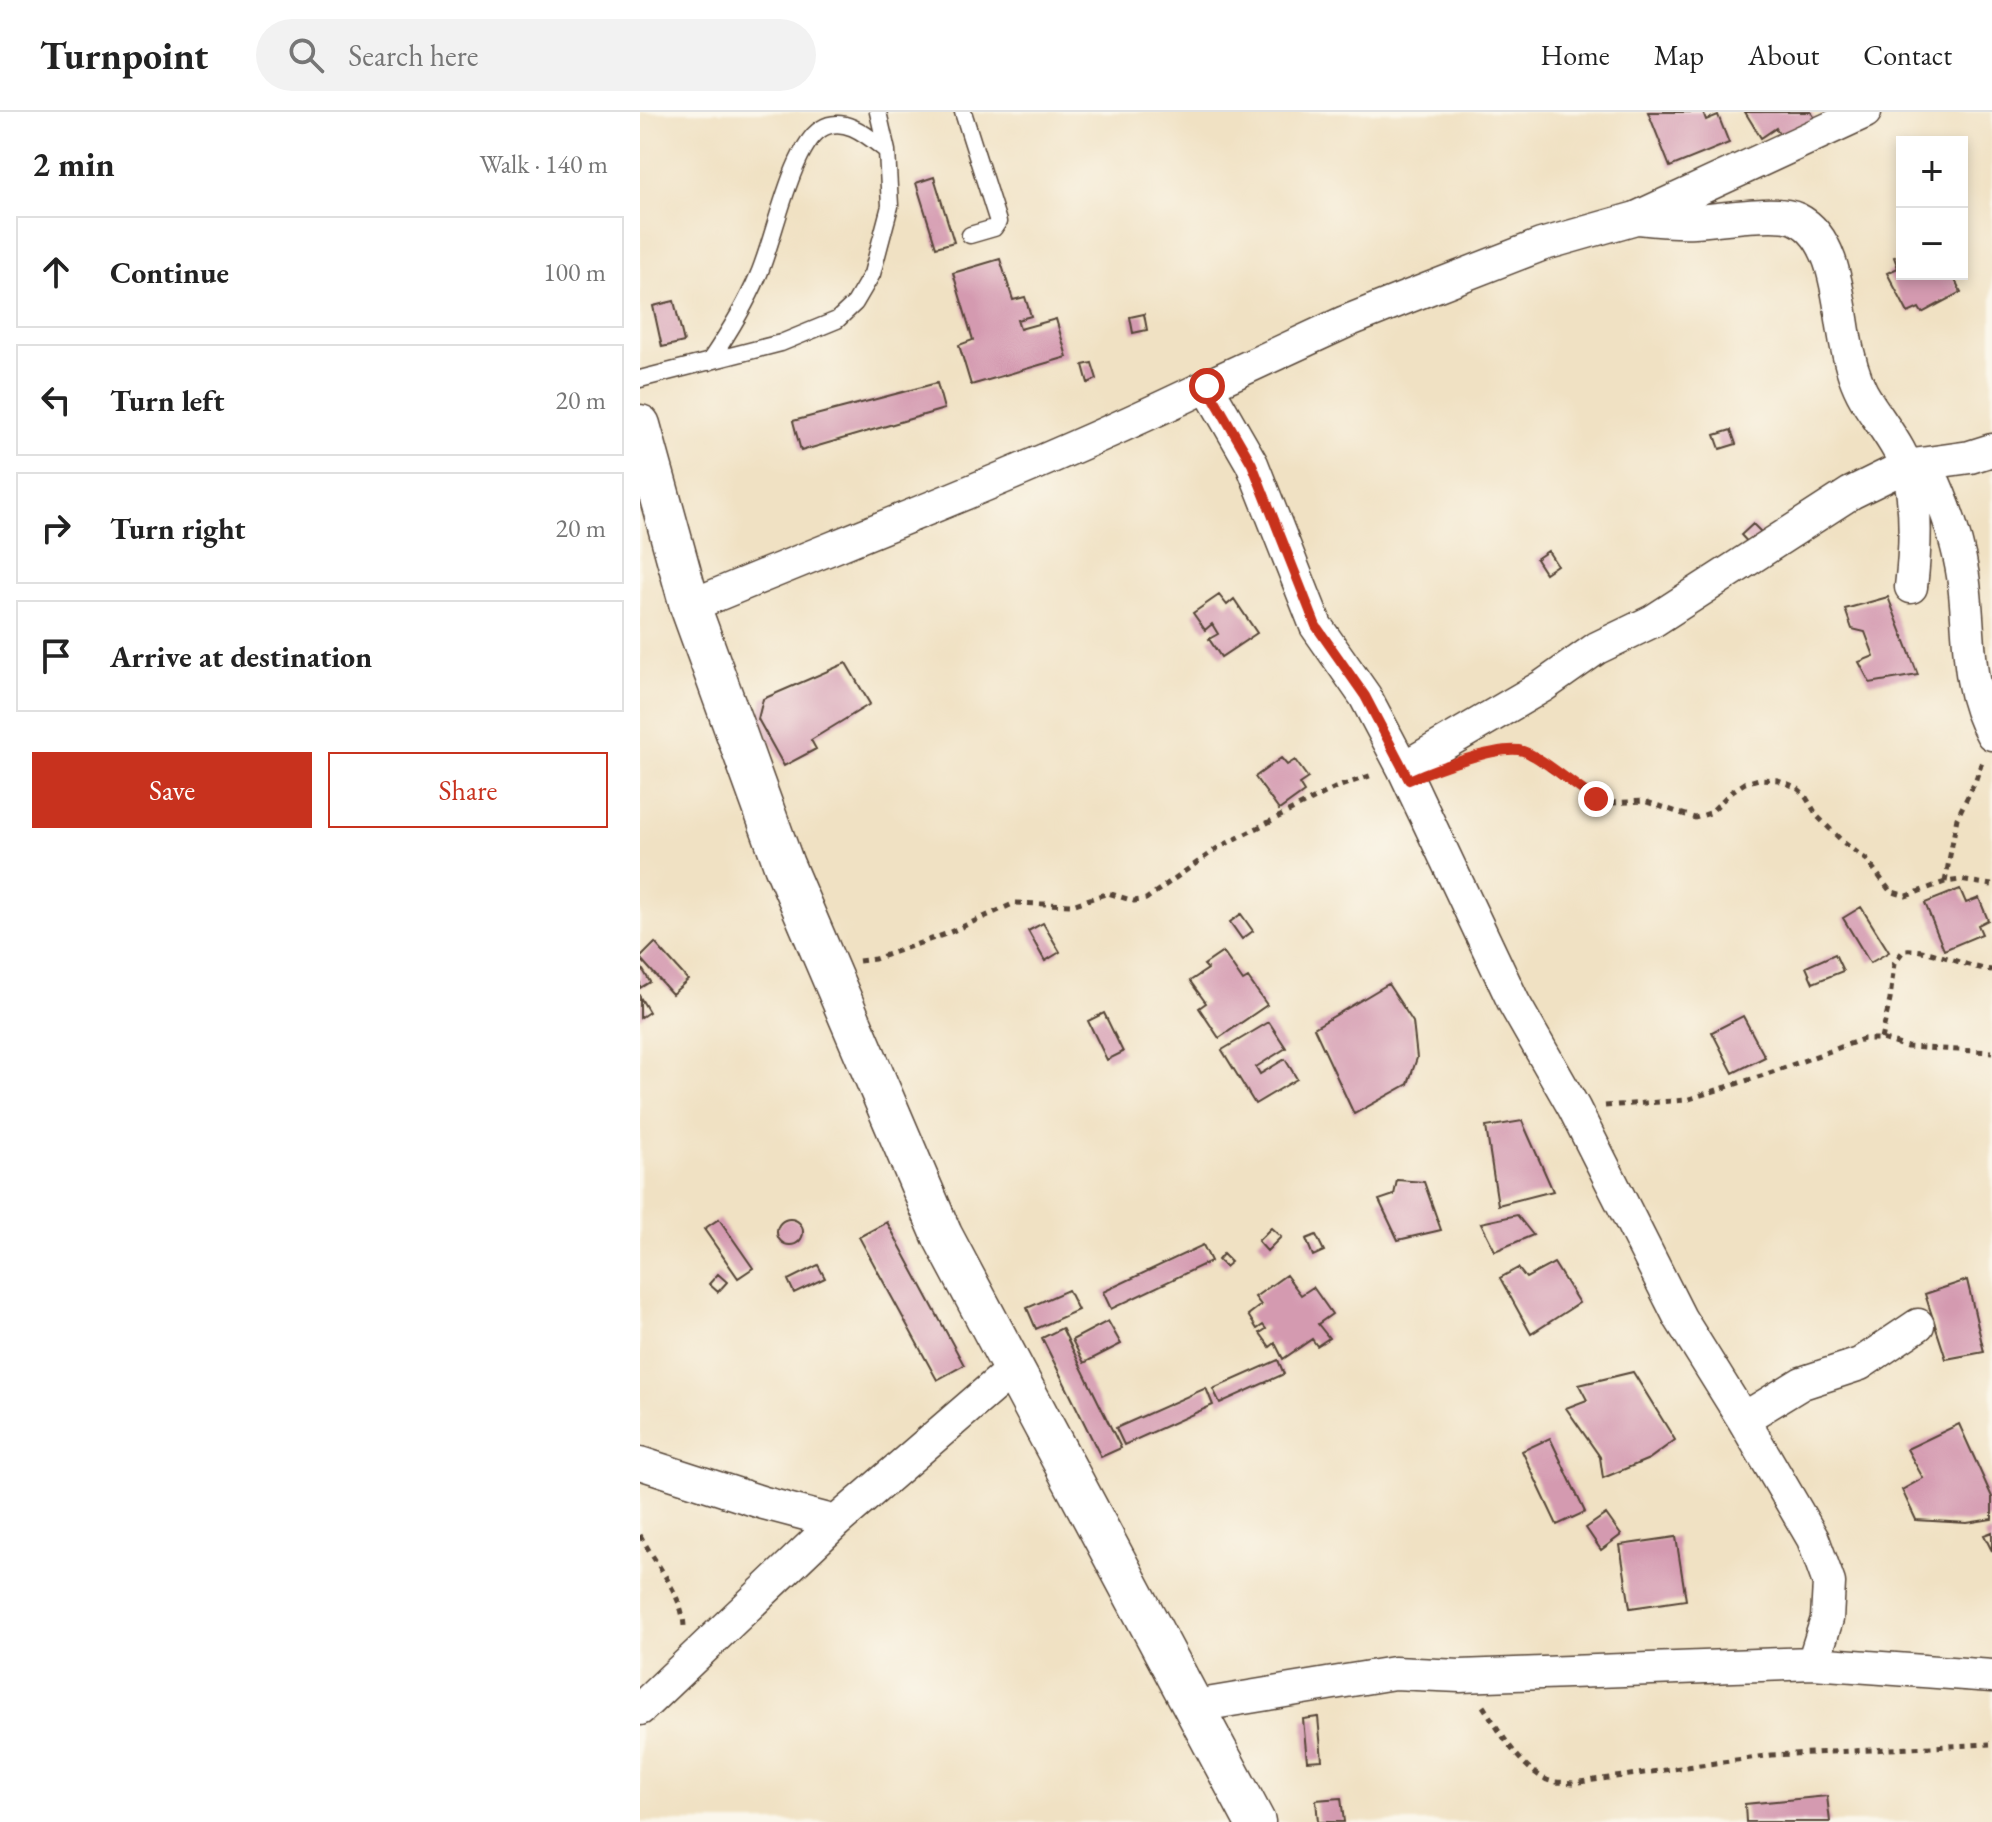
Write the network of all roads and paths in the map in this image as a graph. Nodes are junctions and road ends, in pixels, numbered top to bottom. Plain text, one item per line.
1 (878, 112) edge
2 (963, 112) edge
3 (1865, 112) edge
4 (887, 151) junction
5 (1636, 218) junction
6 (970, 235) dead end
7 (709, 362) junction
8 (640, 379) edge
9 (1207, 386) junction
10 (640, 425) edge
11 (1992, 450) edge
12 (1916, 465) junction
13 (648, 487) edge
14 (1911, 587) dead end
15 (690, 606) junction
16 (1991, 733) edge
17 (1491, 754) dead end
18 (1403, 768) junction
19 (1945, 882) junction
20 (1992, 885) edge
21 (826, 965) junction
22 (1992, 970) edge
23 (1881, 1039) junction
24 (1992, 1052) edge
25 (1574, 1108) junction
26 (1918, 1325) dead end
27 (1012, 1370) junction
28 (1743, 1419) junction
29 (640, 1463) edge
30 (836, 1522) junction
31 (640, 1535) edge
32 (1813, 1663) junction
33 (686, 1665) junction
34 (1460, 1676) junction
35 (1992, 1676) edge
36 (1195, 1706) junction
37 (640, 1709) edge
38 (1990, 1744) dead end
39 (1255, 1822) edge

1 - 4 lane
2 - 6 lane
3 - 5 street
4 - 7 lane
4 - 7 lane
5 - 9 street
5 - 12 street
7 - 8 lane
9 - 15 street
9 - 18 street
10 - 13 street
11 - 12 street
12 - 14 street
12 - 16 street
12 - 18 street
13 - 15 street
15 - 21 street
16 - 19 path
17 - 19 path
18 - 21 path
18 - 25 street
19 - 20 path
21 - 27 street
22 - 23 path
23 - 24 path
23 - 25 path
25 - 28 street
26 - 28 street
27 - 30 street
27 - 36 street
28 - 32 street
29 - 30 street
30 - 33 street
31 - 33 path
32 - 34 street
32 - 35 street
33 - 37 street
34 - 36 street
34 - 38 path
36 - 39 street

